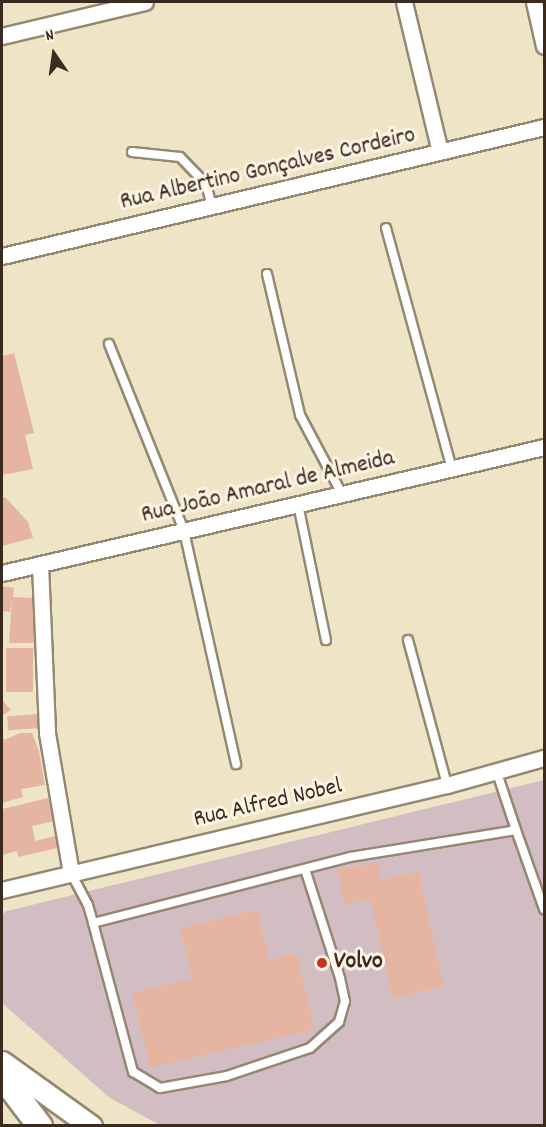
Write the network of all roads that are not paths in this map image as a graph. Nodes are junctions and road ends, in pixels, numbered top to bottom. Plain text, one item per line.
1 (145, 2) edge
2 (404, 2) edge
3 (534, 2) edge
4 (2, 36) edge
5 (544, 46) edge
6 (544, 127) edge
7 (132, 152) dead end
8 (440, 152) junction
9 (212, 206) junction
10 (386, 228) dead end
11 (2, 256) edge
12 (267, 274) dead end
13 (109, 344) dead end
14 (544, 447) edge
15 (452, 469) junction
16 (342, 494) junction
17 (298, 504) junction
18 (184, 531) junction
19 (40, 564) junction
20 (2, 573) edge
21 (326, 640) dead end
22 (408, 640) dead end
23 (544, 760) edge
24 (236, 764) dead end
25 (497, 773) junction
26 (447, 785) junction
27 (516, 830) junction
28 (304, 869) junction
29 (71, 873) junction
30 (2, 890) edge
31 (544, 909) edge
32 (93, 922) junction
33 (2, 1062) edge
34 (2, 1076) edge
35 (40, 1125) edge
36 (91, 1125) edge

1 - 4 street
2 - 8 street
3 - 5 street
6 - 8 street, Rua Albertino Gonçalves Cordeiro
7 - 9 lane
8 - 9 street, Rua Albertino Gonçalves Cordeiro
9 - 11 street, Rua Albertino Gonçalves Cordeiro
10 - 15 lane
12 - 16 lane
13 - 18 lane
14 - 15 street, Rua João Amaral de Almeida
15 - 16 street, Rua João Amaral de Almeida
16 - 17 street, Rua João Amaral de Almeida
17 - 18 street, Rua João Amaral de Almeida
17 - 21 lane
18 - 19 street, Rua João Amaral de Almeida
18 - 24 lane
19 - 20 street, Rua João Amaral de Almeida
19 - 29 street
22 - 26 lane
23 - 25 street, Rua Alfred Nobel
25 - 26 street, Rua Alfred Nobel
25 - 27 lane
26 - 29 street, Rua Alfred Nobel
27 - 28 lane
27 - 31 lane
28 - 32 lane
28 - 32 lane
29 - 30 street, Rua Alfred Nobel
29 - 32 lane
33 - 36 main road
34 - 35 main road

